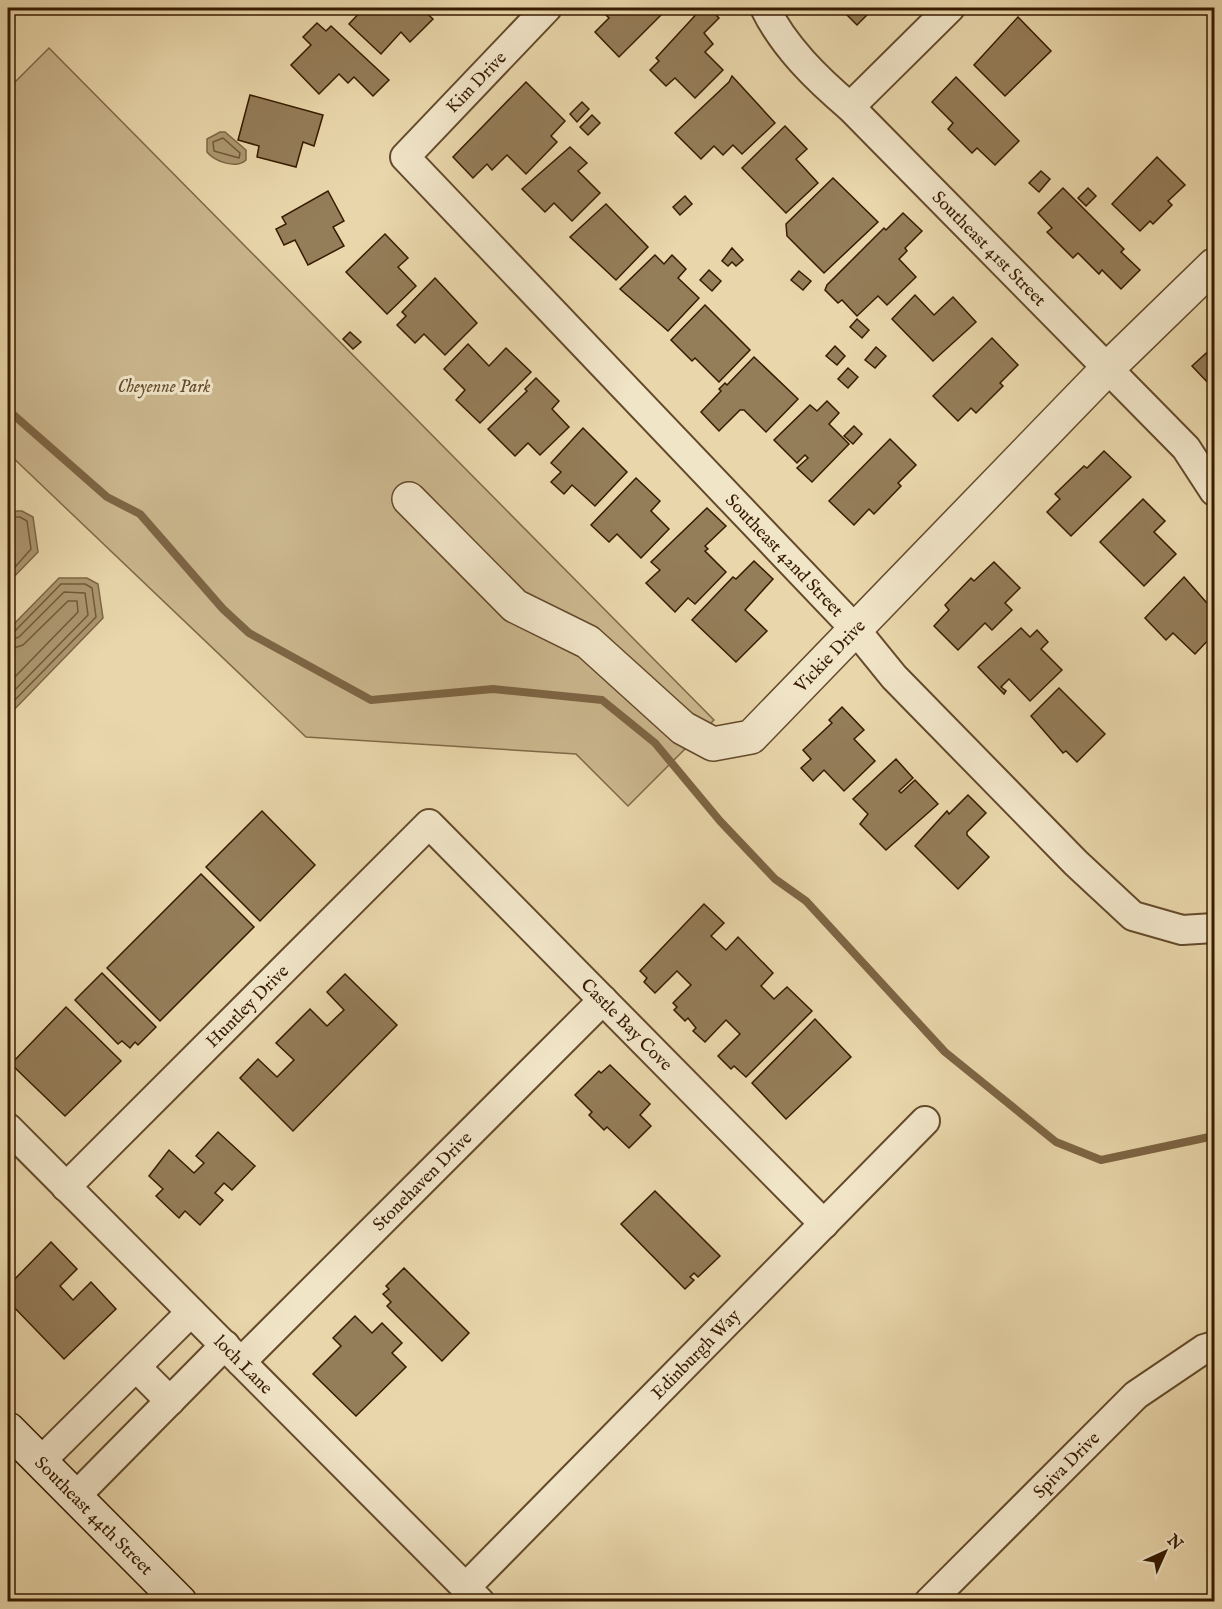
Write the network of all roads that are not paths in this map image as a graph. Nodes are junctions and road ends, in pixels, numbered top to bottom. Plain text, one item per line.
1 (547, 8) edge
2 (765, 8) edge
3 (950, 8) edge
4 (850, 107) junction
5 (405, 157) joint
6 (1215, 265) edge
7 (1108, 368) junction
8 (1215, 491) edge
9 (409, 499) dead end
10 (855, 629) junction
11 (429, 824) joint
12 (1215, 928) edge
13 (603, 1000) junction
14 (925, 1121) dead end
15 (8, 1128) edge
16 (66, 1187) junction
17 (824, 1224) junction
18 (191, 1312) junction
19 (1215, 1346) edge
20 (233, 1354) junction
21 (136, 1367) junction
22 (170, 1401) junction
23 (8, 1429) edge
24 (40, 1462) junction
25 (75, 1497) junction
26 (473, 1594) edge
27 (180, 1602) edge
28 (929, 1602) edge

1 - 5 street, Kim Drive
2 - 4 street, Southeast 41st Street
3 - 4 street
4 - 7 street, Southeast 41st Street
5 - 10 street, Southeast 42nd Street
6 - 7 street, Vickie Drive
7 - 8 street, Southeast 41st Street
7 - 10 street, Vickie Drive
9 - 10 street, Vickie Drive
10 - 12 street, Southeast 42nd Street
11 - 13 street, Castle Bay Cove
11 - 16 street, Huntley Drive
13 - 17 street, Castle Bay Cove
13 - 20 street, Stonehaven Drive
14 - 17 street, Edinburgh Way
15 - 16 street, loch Lane
16 - 18 street, loch Lane
17 - 26 street, Edinburgh Way
18 - 20 street, loch Lane
18 - 21 street
19 - 28 street, Spiva Drive
20 - 22 street, Stonehaven Drive
20 - 26 street, loch Lane
21 - 22 street
21 - 24 street
22 - 25 street, Stonehaven Drive
23 - 24 street, Southeast 44th Street
24 - 25 street, Southeast 44th Street
25 - 27 street, Southeast 44th Street

